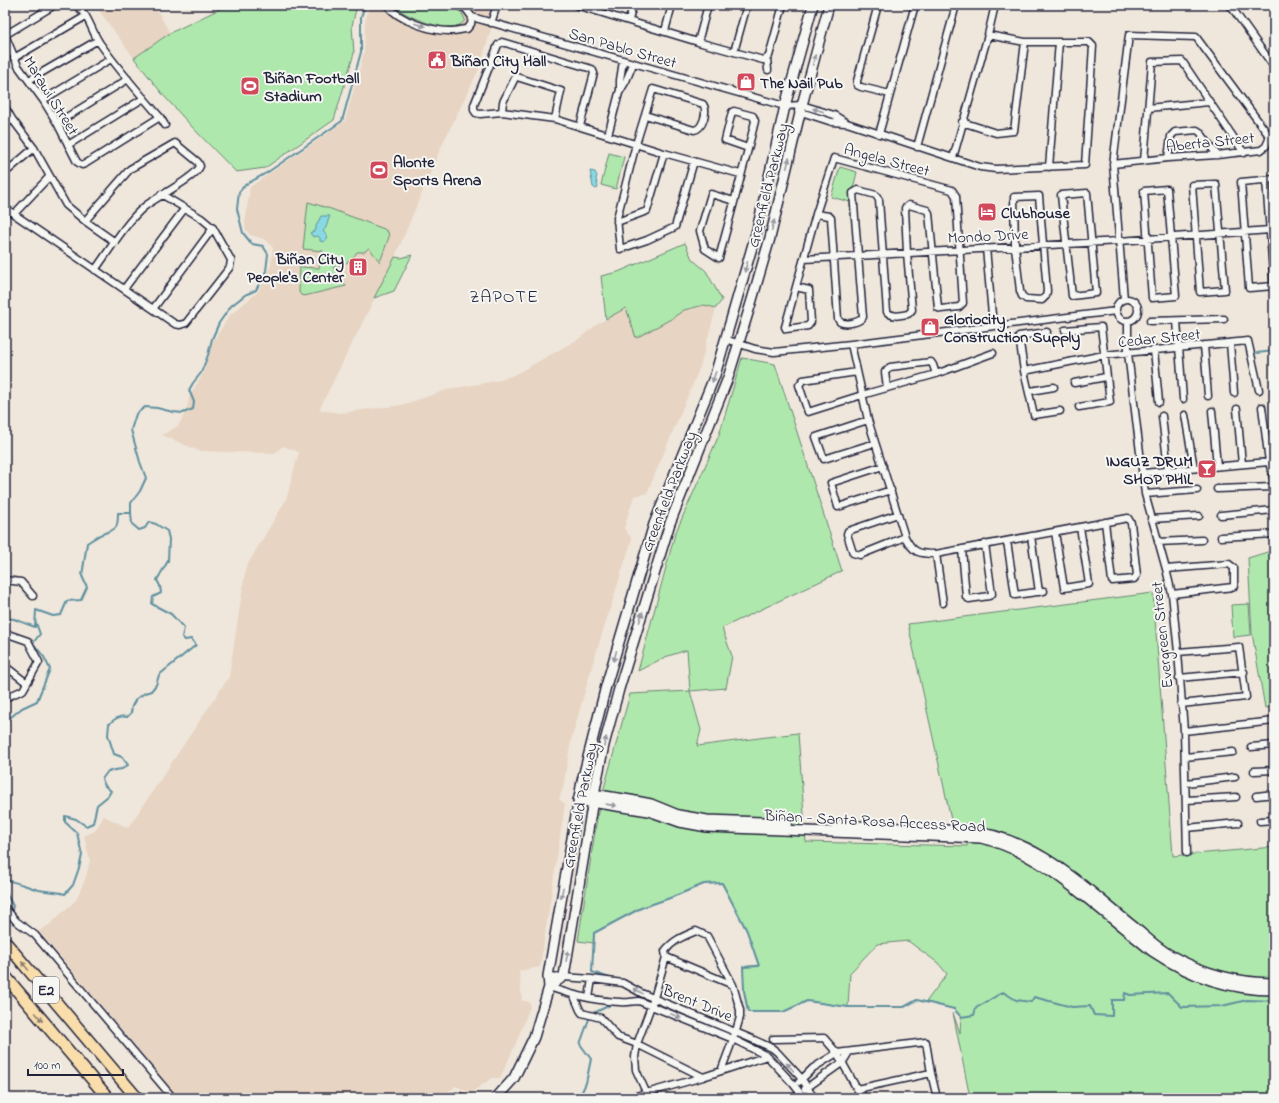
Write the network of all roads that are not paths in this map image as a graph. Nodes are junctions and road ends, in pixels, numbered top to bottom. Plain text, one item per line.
1 (55, 5) edge
2 (76, 5) edge
3 (387, 5) edge
4 (460, 5) edge
5 (497, 5) edge
6 (576, 5) edge
7 (633, 5) edge
8 (672, 5) edge
9 (708, 5) edge
10 (747, 5) edge
11 (783, 5) edge
12 (813, 5) edge
13 (829, 5) edge
14 (878, 5) edge
15 (915, 5) edge
16 (956, 5) edge
17 (995, 5) edge
18 (1230, 5) edge
19 (591, 7) edge
20 (86, 16) junction
21 (472, 17) junction
22 (629, 20) junction
23 (492, 23) junction
24 (665, 31) junction
25 (5, 35) edge
26 (988, 35) junction
27 (98, 40) junction
28 (698, 42) junction
29 (1025, 42) junction
30 (1059, 42) junction
31 (734, 52) junction
32 (14, 58) junction
33 (767, 58) junction
34 (111, 59) junction
35 (623, 61) junction
36 (633, 64) junction
37 (1274, 67) edge
38 (768, 70) dead end
39 (128, 79) junction
40 (29, 80) junction
41 (620, 93) junction
42 (890, 94) junction
43 (144, 98) junction
44 (43, 100) junction
45 (1209, 102) junction
46 (785, 106) junction
47 (5, 107) edge
48 (801, 108) junction
49 (1148, 108) junction
50 (502, 112) junction
51 (645, 115) junction
52 (160, 117) junction
53 (12, 119) junction
54 (555, 119) junction
55 (962, 122) junction
56 (57, 123) junction
57 (5, 125) edge
58 (165, 125) dead end
59 (580, 126) junction
60 (879, 134) junction
61 (608, 135) junction
62 (636, 144) junction
63 (68, 145) junction
64 (917, 147) junction
65 (34, 148) junction
66 (748, 148) junction
67 (664, 153) junction
68 (1244, 153) junction
69 (1217, 156) junction
70 (953, 158) junction
71 (1168, 158) junction
72 (694, 161) junction
73 (1144, 161) junction
74 (1113, 164) junction
75 (1049, 167) junction
76 (5, 173) edge
77 (740, 174) junction
78 (49, 177) junction
79 (1274, 179) edge
80 (1266, 180) junction
81 (161, 194) junction
82 (734, 201) junction
83 (5, 208) edge
84 (185, 208) junction
85 (14, 214) junction
86 (816, 214) junction
87 (85, 221) junction
88 (617, 222) junction
89 (213, 228) junction
90 (1270, 230) junction
91 (1245, 232) junction
92 (1220, 234) junction
93 (1196, 236) junction
94 (1171, 237) junction
95 (1147, 239) junction
96 (1119, 241) junction
97 (115, 242) junction
98 (1090, 242) junction
99 (1066, 244) junction
100 (1044, 245) junction
101 (1015, 247) junction
102 (986, 248) junction
103 (959, 250) junction
104 (933, 251) junction
105 (907, 253) junction
106 (883, 255) junction
107 (858, 257) junction
108 (833, 258) junction
109 (804, 259) junction
110 (95, 270) junction
111 (796, 287) junction
112 (124, 289) junction
113 (1124, 299) junction
114 (153, 309) junction
115 (1116, 310) junction
116 (1224, 319) dead end
117 (1128, 321) junction
118 (1150, 321) dead end
119 (1177, 321) junction
120 (993, 326) junction
121 (1066, 330) dead end
122 (1047, 332) dead end
123 (725, 339) junction
124 (1230, 343) junction
125 (739, 344) junction
126 (851, 344) junction
127 (1204, 345) junction
128 (1179, 348) junction
129 (1154, 350) junction
130 (993, 353) dead end
131 (1128, 353) junction
132 (1104, 355) junction
133 (1024, 371) junction
134 (857, 372) junction
135 (936, 374) junction
136 (1106, 377) junction
137 (1074, 383) dead end
138 (1054, 387) dead end
139 (887, 388) junction
140 (1260, 390) dead end
141 (1030, 391) junction
142 (1234, 393) dead end
143 (862, 395) junction
144 (1208, 396) dead end
145 (1183, 399) dead end
146 (1159, 402) dead end
147 (1079, 407) dead end
148 (1262, 407) dead end
149 (1237, 409) dead end
150 (1060, 411) dead end
151 (1212, 412) dead end
152 (1185, 414) dead end
153 (1162, 416) dead end
154 (868, 420) junction
155 (691, 433) junction
156 (704, 439) junction
157 (875, 443) junction
158 (1268, 462) junction
159 (1242, 464) junction
160 (883, 466) junction
161 (1217, 466) junction
162 (1194, 468) junction
163 (1168, 470) junction
164 (1143, 472) junction
165 (1274, 481) edge
166 (1274, 487) edge
167 (1217, 489) dead end
168 (891, 490) junction
169 (1197, 490) dead end
170 (1144, 494) junction
171 (1274, 510) edge
172 (898, 514) junction
173 (1221, 515) dead end
174 (1198, 516) dead end
175 (1151, 519) junction
176 (1105, 522) junction
177 (1080, 527) junction
178 (1055, 532) junction
179 (1274, 534) edge
180 (1030, 536) junction
181 (905, 537) junction
182 (1222, 537) dead end
183 (1007, 540) junction
184 (1202, 540) dead end
185 (1158, 542) junction
186 (985, 544) junction
187 (962, 549) junction
188 (936, 554) junction
189 (1166, 569) junction
190 (5, 580) edge
191 (1172, 594) junction
192 (33, 596) dead end
193 (943, 603) dead end
194 (5, 632) edge
195 (1178, 652) junction
196 (5, 666) edge
197 (1244, 672) junction
198 (1179, 678) junction
199 (27, 683) junction
200 (5, 698) edge
201 (1181, 704) junction
202 (1274, 721) edge
203 (1184, 731) junction
204 (1274, 745) edge
205 (1251, 747) dead end
206 (1233, 752) dead end
207 (1185, 757) junction
208 (1274, 770) edge
209 (1254, 771) dead end
210 (1234, 777) dead end
211 (1186, 783) junction
212 (1274, 794) edge
213 (579, 796) junction
214 (1236, 796) dead end
215 (1256, 796) dead end
216 (594, 798) junction
217 (1187, 800) junction
218 (1274, 820) edge
219 (1260, 821) dead end
220 (1238, 823) dead end
221 (1187, 828) junction
222 (1188, 853) dead end
223 (6, 909) edge
224 (574, 916) junction
225 (556, 925) junction
226 (5, 942) edge
227 (1153, 947) junction
228 (666, 957) junction
229 (5, 976) edge
230 (548, 976) junction
231 (564, 976) junction
232 (592, 979) junction
233 (1274, 983) edge
234 (732, 985) junction
235 (549, 987) junction
236 (1274, 990) edge
237 (574, 996) junction
238 (589, 998) junction
239 (654, 998) junction
240 (652, 1006) junction
241 (736, 1031) junction
242 (733, 1039) junction
243 (773, 1039) dead end
244 (637, 1044) junction
245 (849, 1052) junction
246 (837, 1053) junction
247 (767, 1056) junction
248 (843, 1062) junction
249 (721, 1071) junction
250 (931, 1073) junction
251 (703, 1077) junction
252 (802, 1079) junction
253 (794, 1085) junction
254 (807, 1088) junction
255 (857, 1088) junction
256 (646, 1092) junction
257 (802, 1095) edge
258 (108, 1098) edge
259 (137, 1098) edge
260 (173, 1098) edge
261 (448, 1098) edge
262 (466, 1098) edge
263 (496, 1098) edge
264 (629, 1098) edge
265 (814, 1098) edge
266 (864, 1098) edge
267 (937, 1098) edge

1 - 25 street
2 - 20 street
3 -> 21 street
4 - 21 street, San Pablo Street
5 - 23 street
6 - 19 street
7 - 22 street
8 - 24 street
9 - 28 street
10 - 31 street
11 - 33 street
12 - 46 main road, Greenfield Parkway
48 -> 13 main road, Greenfield Parkway
14 - 42 street
15 - 42 street
16 - 64 street
17 - 26 street
18 - 37 street
19 - 22 street
20 - 27 street
20 - 32 street
21 - 23 street, San Pablo Street
22 - 24 street
23 - 35 street, San Pablo Street
24 - 28 street
25 - 32 street, Marawi Street
26 - 29 street
26 - 55 street
27 - 34 street
27 - 40 street
28 - 31 street
29 - 30 street
29 - 55 street
30 - 75 street
30 - 75 street, San Pablo Street
31 - 33 street
32 - 40 street, Marawi Street
33 - 38 street
34 - 39 street
34 - 44 street
35 - 36 street, San Pablo Street
35 - 41 street
36 - 41 street
36 - 46 street, San Pablo Street
39 - 43 street
39 - 56 street
40 - 44 street, Marawi Street
41 - 61 street
42 - 60 street
43 - 52 street
43 - 63 street
44 - 56 street, Marawi Street
45 - 49 street
45 - 49 street
45 - 68 street
46 - 48 street, San Pablo Street
46 -> 123 main road, Greenfield Parkway
47 - 53 street
48 - 60 street, San Pablo Street
125 -> 48 main road, Greenfield Parkway
49 - 73 street
50 - 54 street
50 - 54 street
50 - 59 street
51 - 51 street
51 - 62 street
52 - 58 street
52 - 63 street, Marawi Street
53 - 57 street
53 - 65 street
54 - 59 street
55 - 70 street
56 - 63 street, Marawi Street
59 - 61 street
60 - 64 street, San Pablo Street
61 - 62 street
62 - 67 street
62 - 88 street
64 - 70 street, San Pablo Street
65 - 76 street
65 - 78 street
66 - 66 street
66 - 77 street
67 - 72 street
67 - 88 street
68 - 69 street, Aberta Street
68 - 74 street, Aberta Street
69 - 71 street, Aberta Street
69 - 71 street
70 - 75 street, San Pablo Street
71 - 73 street, Aberta Street
72 - 77 street
72 - 88 street
73 - 74 street, Aberta Street
74 - 96 street, Aberta Street
77 - 82 street
78 - 85 street
78 - 87 street
79 - 80 street
80 - 90 street
80 - 91 street
81 - 84 street
81 - 87 street
81 - 97 street
82 - 82 street
83 - 85 street
84 - 89 street
84 - 112 street
85 - 110 street
86 - 103 street, Angela Street
86 - 108 street
86 - 109 street, Angela Street
87 - 97 street
89 - 114 street
89 - 114 street
90 - 91 street, Mondo Drive
90 - 91 street
91 - 92 street, Mondo Drive
92 - 93 street, Mondo Drive
92 - 93 street
92 - 93 street
93 - 94 street, Mondo Drive
94 - 95 street, Mondo Drive
94 - 95 street
94 - 95 street
95 - 96 street, Mondo Drive
96 - 98 street, Mondo Drive
96 - 113 street, Aberta Street
97 - 110 street
98 - 99 street, Mondo Drive
98 - 99 street
98 - 99 street
99 - 100 street, Mondo Drive
100 - 101 street, Mondo Drive
100 - 101 street
100 - 101 street
101 - 102 street, Mondo Drive
102 - 103 street, Mondo Drive
102 - 120 street
103 - 104 street, Mondo Drive
103 - 104 street
104 - 105 street, Mondo Drive
104 - 105 street
105 - 106 street, Mondo Drive
105 - 106 street
106 - 107 street, Mondo Drive
106 - 107 street
107 - 108 street, Mondo Drive
107 - 108 street
108 - 109 street, Mondo Drive
109 - 111 street, Angela Street
110 - 112 street
111 - 111 street, Angela Street
112 - 114 street
113 - 115 street
113 - 117 street
115 - 117 street
115 - 120 street
116 - 119 street
117 - 131 street, Evergreen Street
118 - 119 street
119 - 128 street
120 - 126 street
121 - 132 street
122 - 133 street
123 - 125 street
123 -> 155 main road, Greenfield Parkway
124 - 127 street, Cedar Street
124 - 140 street, Cedar Street
124 - 142 street
125 - 126 street
125 - 156 main road, Greenfield Parkway
126 - 134 street
127 - 128 street, Cedar Street
127 - 144 street
128 - 129 street, Cedar Street
128 - 145 street
129 - 131 street, Cedar Street
129 - 146 street
130 - 135 street
131 - 132 street, Cedar Street
131 - 164 street, Evergreen Street
132 - 133 street, Cedar Street
132 - 136 street
133 - 141 street
134 - 143 street
134 - 143 street
135 - 139 street
135 - 139 street
136 - 137 street
136 - 147 street
138 - 141 street
139 - 143 street
141 - 150 street
143 - 154 street
148 - 158 street
149 - 159 street
151 - 161 street
152 - 162 street
153 - 163 street
154 - 157 street
154 - 157 street
155 - 156 main road
155 -> 213 main road, Greenfield Parkway
216 -> 156 main road, Greenfield Parkway
157 - 160 street
158 - 159 street
158 - 165 street
159 - 161 street
160 - 168 street
160 - 168 street
161 - 162 street
162 - 163 street
163 - 164 street
164 - 170 street, Evergreen Street
166 - 167 street
168 - 172 street
169 - 170 street
170 - 175 street, Evergreen Street
171 - 173 street
172 - 181 street
172 - 181 street
174 - 175 street
175 - 185 street, Evergreen Street
176 - 176 street
176 - 177 street
177 - 178 street
177 - 178 street
178 - 180 street
179 - 182 street
180 - 183 street
180 - 183 street
181 - 188 street
183 - 186 street
184 - 185 street
185 - 189 street, Evergreen Street
186 - 187 street
186 - 187 street
187 - 188 street
188 - 193 street
189 - 191 street, Evergreen Street
189 - 191 street
190 - 192 street
191 - 195 street, Evergreen Street
194 - 199 street
195 - 197 street
195 - 198 street, Evergreen Street
196 - 199 street
197 - 198 street
197 - 201 street
198 - 201 street, Evergreen Street
199 - 200 street
201 - 203 street, Evergreen Street
202 - 203 street
203 - 207 street, Evergreen Street
204 - 205 street
206 - 207 street
207 - 211 street, Evergreen Street
208 - 209 street
210 - 211 street
211 - 217 street, Evergreen Street
212 - 215 street
213 - 216 main road, Biñan - Santa Rosa Access Road
213 -> 225 main road, Greenfield Parkway
214 - 217 street
216 - 224 main road, Greenfield Parkway
216 - 227 main road, Biñan - Santa Rosa Access Road
217 - 221 street, Evergreen Street
218 - 219 street
220 - 221 street
221 - 222 street, Evergreen Street
223 - 260 street
224 - 225 main road
231 -> 224 main road, Greenfield Parkway
225 - 230 main road, Greenfield Parkway
259 -> 226 highway, E2
227 - 233 main road, Biñan - Santa Rosa Access Road
227 - 236 main road, Biñan - Santa Rosa Access Road
228 - 234 street
228 - 234 street
228 - 239 street
229 -> 258 highway, E2
230 - 231 street, Brent Drive
230 - 235 main road, Greenfield Parkway
231 - 232 street, Brent Drive
231 - 235 main road
232 - 238 street
239 -> 232 street, Brent Drive
234 - 241 street
235 - 237 street, Brent Drive
235 - 263 main road, Greenfield Parkway
237 - 238 street, Brent Drive
237 - 244 street
238 - 240 street, Brent Drive
239 - 240 street
239 - 241 street, Brent Drive
240 -> 242 street, Brent Drive
240 - 244 street
241 - 242 street
252 -> 241 street, Brent Drive
242 - 247 street, Brent Drive
242 - 249 street
243 - 246 street
244 - 251 street
244 - 256 street
245 - 246 street
245 - 248 street
245 - 250 street
246 - 248 street
246 - 252 street
247 - 249 street
247 - 253 street, Brent Drive
248 - 254 street
248 - 255 street
249 - 251 street
250 - 255 street
250 - 267 street
251 - 256 street
252 - 253 street
252 - 254 street, Brent Drive
253 - 257 street, Brent Drive
254 - 257 street
254 - 265 street, Brent Drive
255 - 266 street
256 - 264 street
261 - 262 street

